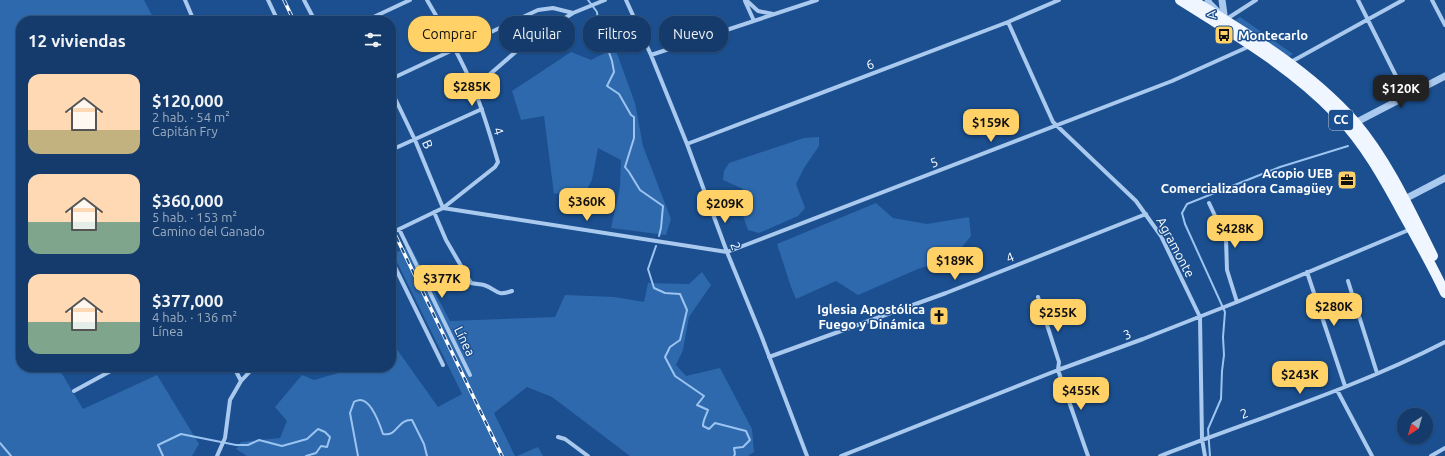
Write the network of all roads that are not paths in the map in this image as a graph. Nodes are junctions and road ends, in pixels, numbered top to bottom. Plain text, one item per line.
1 (185, 0) edge
2 (268, 0) edge
3 (304, 0) edge
4 (410, 0) edge
5 (427, 0) edge
6 (605, 0) edge
7 (626, 0) edge
8 (745, 0) edge
9 (817, 0) edge
10 (1059, 0) edge
11 (1180, 0) edge
12 (1192, 0) edge
13 (1222, 0) edge
14 (1256, 0) edge
15 (1358, 0) edge
16 (1403, 0) edge
17 (1432, 0) edge
18 (1208, 6) edge
19 (573, 13) junction
20 (774, 14) junction
21 (192, 16) edge
22 (276, 16) edge
23 (312, 16) edge
24 (376, 16) edge
25 (436, 16) edge
26 (1367, 19) junction
27 (754, 21) junction
28 (1008, 22) junction
29 (1224, 22) junction
30 (1445, 25) edge
31 (491, 32) edge
32 (1254, 44) junction
33 (449, 52) edge
34 (456, 52) edge
35 (651, 54) junction
36 (1287, 66) junction
37 (1445, 76) edge
38 (396, 77) edge
39 (474, 88) junction
40 (1406, 96) junction
41 (396, 100) edge
42 (482, 109) junction
43 (1351, 125) junction
44 (1058, 126) junction
45 (415, 140) junction
46 (687, 144) junction
47 (396, 148) edge
48 (1445, 178) edge
49 (1401, 201) junction
50 (1209, 203) dead end
51 (443, 208) junction
52 (434, 212) junction
53 (1146, 214) junction
54 (1415, 227) junction
55 (399, 229) junction
56 (396, 230) edge
57 (727, 252) junction
58 (396, 269) edge
59 (1307, 272) junction
60 (1348, 281) dead end
61 (1444, 284) edge
62 (512, 291) dead end
63 (1038, 297) dead end
64 (1237, 302) junction
65 (1200, 317) junction
66 (1445, 342) edge
67 (769, 357) junction
68 (443, 365) dead end
69 (1058, 370) junction
70 (109, 372) edge
71 (236, 372) edge
72 (249, 372) edge
73 (1377, 373) junction
74 (470, 375) dead end
75 (240, 381) junction
76 (1345, 386) junction
77 (1336, 390) junction
78 (74, 391) dead end
79 (558, 437) dead end
80 (1202, 439) junction
81 (1445, 448) edge
82 (217, 456) edge
83 (588, 456) edge
84 (807, 456) edge
85 (841, 456) edge
86 (1088, 456) edge
87 (1160, 456) edge
88 (1205, 456) edge
89 (1372, 456) edge
90 (1430, 456) edge

1 - 21 street
2 - 22 street
3 - 23 street
4 - 24 street
5 - 25 street, 4
6 - 19 street
7 - 35 street, 2
8 - 20 street
8 - 27 street
9 - 20 street
10 - 28 street, 6
11 - 18 main road, CC
12 - 18 main road, CC
13 - 29 street, A
14 - 29 street
15 - 26 street
16 - 26 street
17 - 30 street
18 - 29 main road, CC
19 - 31 street
19 - 39 street
20 - 27 street
26 - 36 street
26 - 40 street
27 - 35 street
28 - 44 street, Agramonte
28 - 46 street, 6
29 - 32 main road, CC
32 - 36 main road, CC
32 - 44 street, 5
33 - 38 street
34 - 39 street, 4
35 - 46 street, 2
36 - 43 main road, CC
37 - 40 street
39 - 42 street, 4
40 - 43 street
41 - 45 street, B
42 - 45 street
42 - 51 street, 4
43 - 49 main road, CC
44 - 53 street, Agramonte
44 - 57 street, 5
45 - 47 street
45 - 51 street, B
46 - 57 street, 2
48 - 49 street
49 - 54 main road, CC
50 - 64 street
51 - 52 street
51 - 57 street
52 - 55 street
52 - 62 street
53 - 65 street, Agramonte
53 - 67 street, 4
54 - 59 street, 3
54 - 61 main road, CC
55 - 56 street
55 - 74 street, Línea
57 - 67 street, 2
58 - 68 street
59 - 64 street, 3
59 - 76 street
60 - 73 street
63 - 69 street
64 - 65 street, 3
65 - 69 street, 3
65 - 80 street, Agramonte
66 - 73 street, 2
67 - 84 street, 2
69 - 85 street, 3
69 - 86 street
70 - 78 street
71 - 75 street
72 - 75 street
73 - 76 street, 2
75 - 82 street
76 - 77 street, 2
77 - 80 street, 2
77 - 89 street
79 - 83 street
80 - 87 street, 2
80 - 88 street, Agramonte
81 - 90 street

